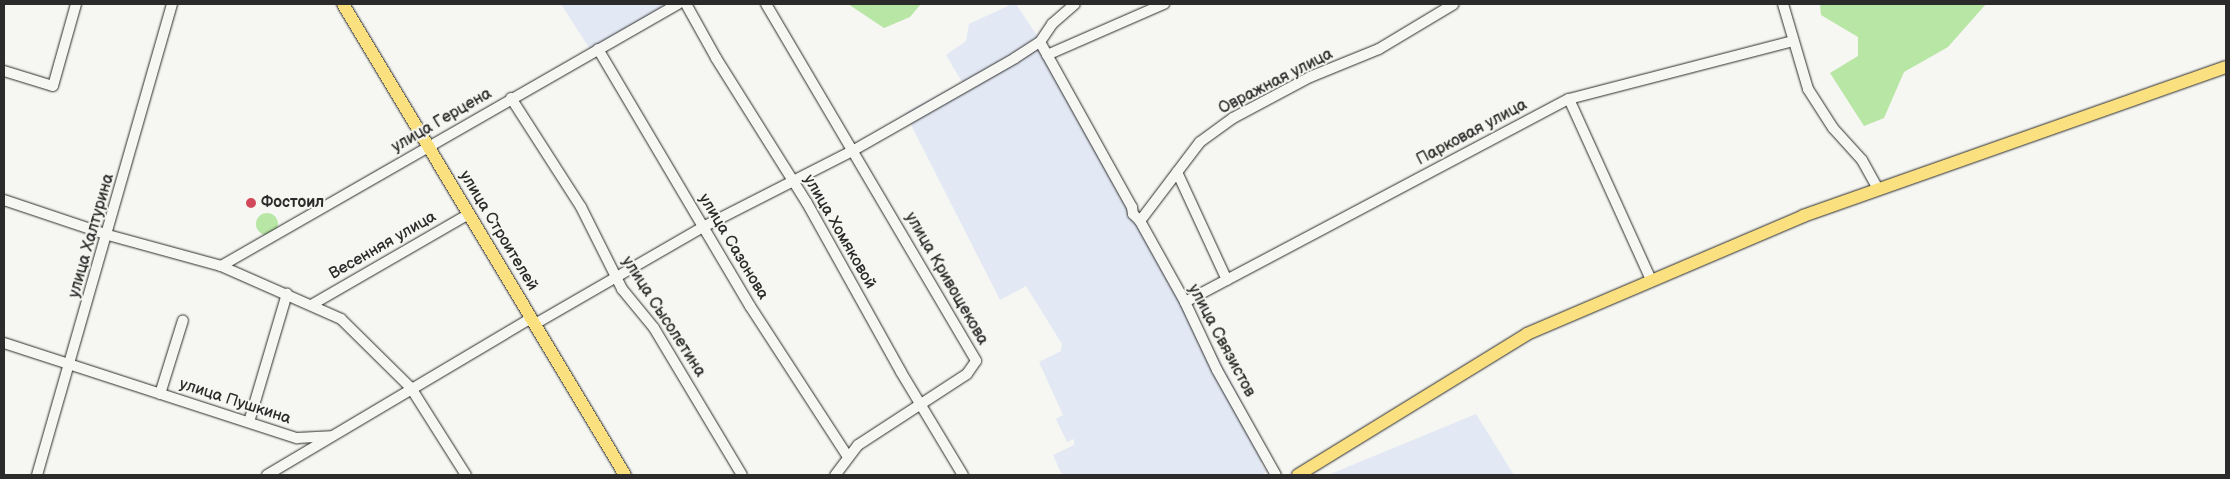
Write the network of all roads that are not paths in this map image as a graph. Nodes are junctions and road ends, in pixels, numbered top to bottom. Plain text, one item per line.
1 (76, 4) edge
2 (172, 4) edge
3 (343, 4) edge
4 (678, 4) edge
5 (686, 4) edge
6 (766, 4) edge
7 (1075, 4) edge
8 (1164, 4) edge
9 (1454, 4) edge
10 (1783, 4) edge
11 (1793, 41) junction
12 (1040, 42) junction
13 (598, 50) junction
14 (1048, 55) junction
15 (2226, 67) edge
16 (4, 71) edge
17 (511, 98) junction
18 (1569, 99) junction
19 (428, 146) junction
20 (854, 150) junction
21 (1177, 172) junction
22 (792, 180) junction
23 (1878, 189) junction
24 (4, 200) edge
25 (469, 214) junction
26 (1140, 221) junction
27 (703, 227) junction
28 (108, 235) junction
29 (221, 266) junction
30 (616, 278) junction
31 (1227, 280) junction
32 (1651, 280) junction
33 (288, 294) junction
34 (1185, 302) junction
35 (313, 304) junction
36 (183, 320) dead end
37 (533, 321) junction
38 (4, 343) edge
39 (70, 366) junction
40 (411, 388) junction
41 (160, 394) junction
42 (920, 403) junction
43 (249, 422) junction
44 (331, 436) junction
45 (848, 457) junction
46 (37, 475) edge
47 (267, 475) edge
48 (466, 475) edge
49 (625, 475) edge
50 (742, 475) edge
51 (836, 475) edge
52 (963, 475) edge
53 (1276, 475) edge
54 (1298, 475) edge

1 - 16 street
2 - 28 street, улица Халтурина
3 - 19 main road, улица Строителей
4 - 13 street, улица Герцена
5 - 22 street, улица Хомяковой
6 - 20 street
7 - 12 street
8 - 14 street
9 - 21 street, Овражная улица
10 - 11 street
11 - 18 street, Парковая улица
11 - 23 street
12 - 14 street, улица Связистов
12 - 20 street
13 - 17 street, улица Герцена
13 - 27 street, улица Сазонова
14 - 26 street, улица Связистов
15 - 23 main road
17 - 19 street, улица Герцена
17 - 30 street, улица Сысолетина
18 - 31 street, Парковая улица
18 - 32 street
19 - 25 main road, улица Строителей
19 - 29 street, улица Герцена
20 - 22 street
20 - 42 street, улица Кривощекова
21 - 26 street, Овражная улица
21 - 31 street
22 - 27 street
22 - 42 street, улица Хомяковой
23 - 32 main road
24 - 28 street
25 - 35 street, Весенняя улица
25 - 37 main road, улица Строителей
26 - 34 street, улица Связистов
27 - 30 street
27 - 45 street, улица Сазонова
28 - 29 street
28 - 39 street, улица Халтурина
29 - 33 street
30 - 37 street
30 - 50 street, улица Сысолетина
31 - 34 street, Парковая улица
32 - 54 main road
33 - 35 street
33 - 43 street
34 - 53 street, улица Связистов
35 - 40 street
36 - 41 street, улица Пушкина
37 - 40 street
37 - 49 main road, улица Строителей
38 - 39 street, улица Пушкина
39 - 41 street, улица Пушкина
39 - 46 street, улица Халтурина
40 - 44 street
40 - 48 street
41 - 43 street, улица Пушкина
42 - 45 street
42 - 52 street, улица Хомяковой
43 - 44 street, улица Пушкина
44 - 47 street
45 - 51 street

